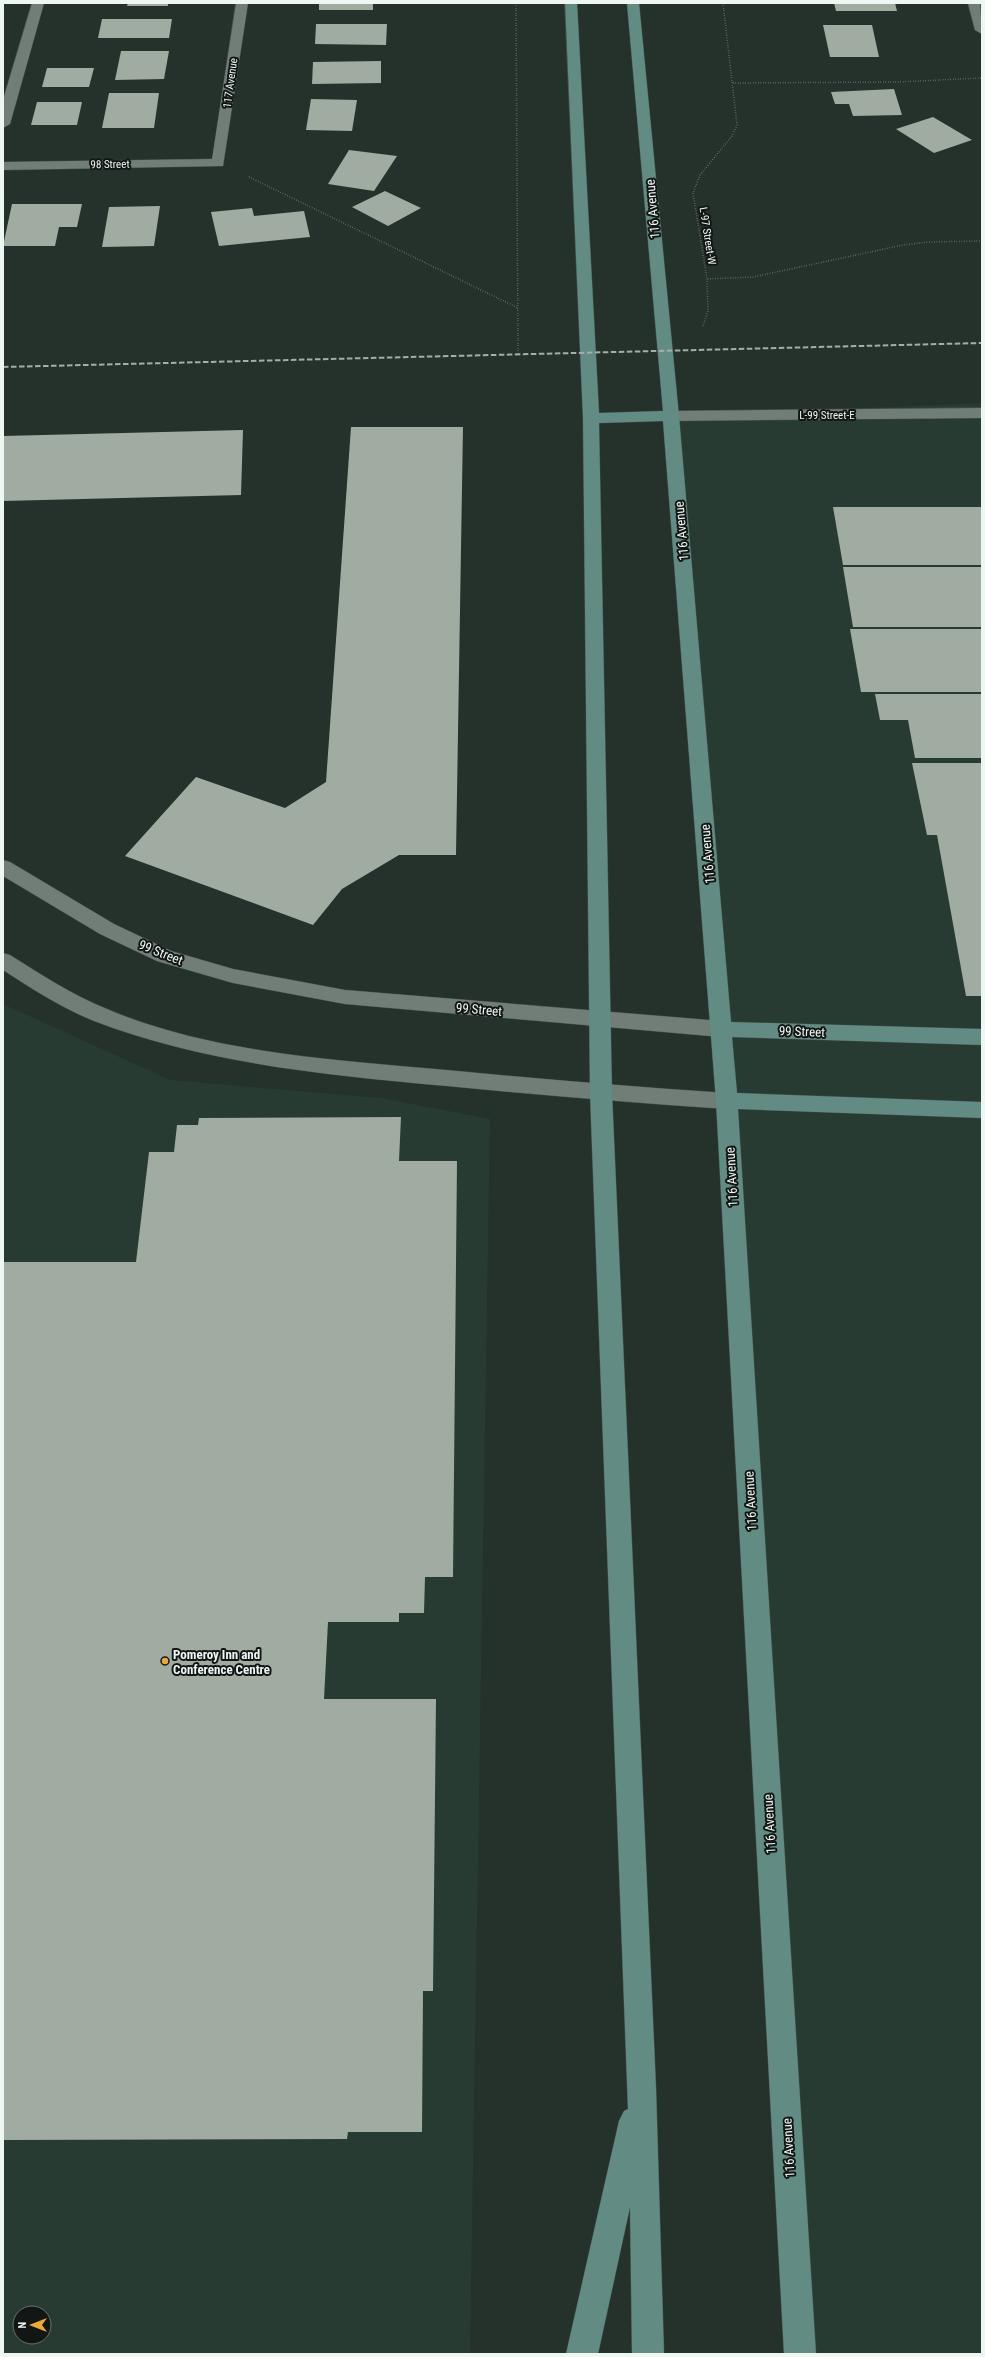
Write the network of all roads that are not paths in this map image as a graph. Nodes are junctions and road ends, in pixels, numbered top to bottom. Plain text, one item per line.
1 (38, 3) edge
2 (242, 3) edge
3 (571, 3) edge
4 (633, 3) edge
5 (974, 3) edge
6 (982, 30) edge
7 (3, 124) edge
8 (218, 163) joint
9 (3, 166) edge
10 (982, 413) edge
11 (671, 416) junction
12 (591, 418) junction
13 (3, 867) edge
14 (3, 960) edge
15 (600, 1020) junction
16 (721, 1029) junction
17 (982, 1037) edge
18 (601, 1093) junction
19 (727, 1102) junction
20 (982, 1110) edge
21 (642, 2088) junction
22 (582, 2354) edge
23 (648, 2354) edge
24 (800, 2354) edge

1 - 7 street
2 - 8 street, 117 Avenue
3 - 12 main road
4 - 11 main road, 116 Avenue
5 - 6 street
8 - 9 street, 98 Street
10 - 11 street, L-99 Street-E
11 - 12 main road
11 - 16 main road, 116 Avenue
12 - 15 main road
13 - 15 street, 99 Street
14 - 18 street
15 - 16 street, 99 Street
15 - 18 main road
16 - 17 main road, 99 Street
16 - 19 main road, 116 Avenue
18 - 19 street
18 - 21 main road
19 - 20 main road
19 - 24 main road, 116 Avenue
21 - 22 main road
21 - 23 main road

